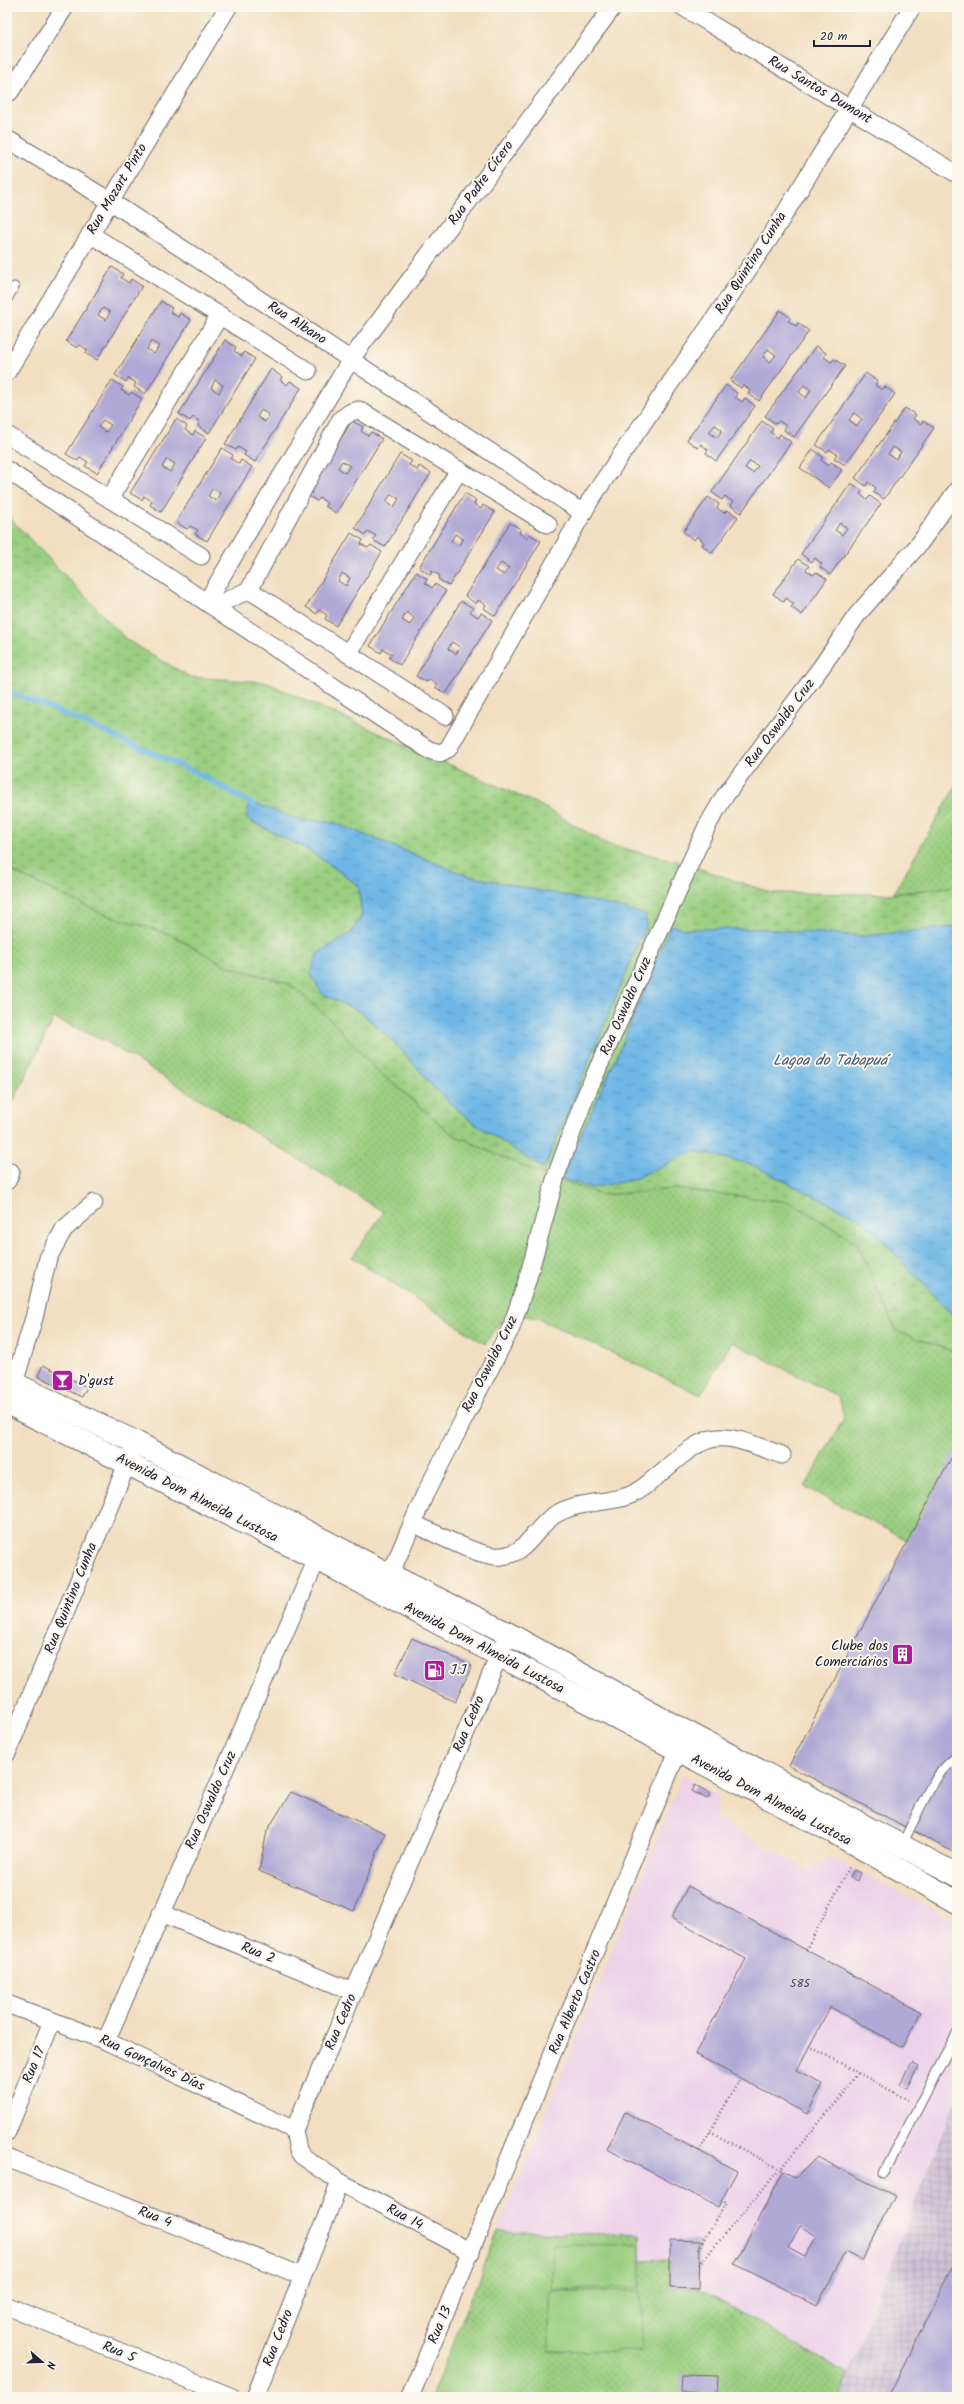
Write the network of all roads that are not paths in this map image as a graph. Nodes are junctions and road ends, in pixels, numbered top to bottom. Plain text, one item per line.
1 (65, 7) edge
2 (228, 7) edge
3 (613, 7) edge
4 (683, 7) edge
5 (912, 7) edge
6 (10, 92) dead end
7 (849, 106) junction
8 (7, 139) edge
9 (957, 174) edge
10 (110, 201) junction
11 (90, 234) junction
12 (14, 287) dead end
13 (7, 299) edge
14 (220, 315) junction
15 (351, 359) junction
16 (308, 371) dead end
17 (7, 372) edge
18 (7, 434) edge
19 (7, 470) edge
20 (459, 470) junction
21 (957, 490) edge
22 (110, 498) junction
23 (583, 513) junction
24 (548, 524) dead end
25 (201, 556) dead end
26 (249, 590) junction
27 (211, 603) junction
28 (348, 654) junction
29 (445, 716) dead end
30 (94, 1203) dead end
31 (9, 1389) edge
32 (137, 1442) junction
33 (782, 1455) dead end
34 (127, 1463) junction
35 (412, 1523) junction
36 (316, 1559) junction
37 (390, 1574) junction
38 (509, 1634) junction
39 (499, 1655) junction
40 (678, 1752) junction
41 (7, 1753) edge
42 (957, 1757) edge
43 (902, 1844) junction
44 (957, 1875) edge
45 (957, 1902) edge
46 (161, 1913) junction
47 (354, 1992) junction
48 (7, 2004) edge
49 (52, 2021) junction
50 (957, 2033) edge
51 (106, 2041) junction
52 (294, 2130) junction
53 (7, 2132) edge
54 (7, 2158) edge
55 (884, 2173) dead end
56 (340, 2182) junction
57 (471, 2252) junction
58 (302, 2276) junction
59 (7, 2306) edge
60 (232, 2397) edge
61 (255, 2397) edge
62 (410, 2397) edge

1 - 6 street
2 - 10 street, Rua Mozart Pinto
3 - 15 street, Rua Padre Cícero
4 - 7 street, Rua Santos Dumont
5 - 7 street, Rua Quintino Cunha
7 - 9 street, Rua Santos Dumont
7 - 23 street, Rua Quintino Cunha
8 - 10 street, Rua Albano
10 - 11 street, Rua Mozart Pinto
10 - 15 street, Rua Albano
11 - 14 street
11 - 17 street, Rua Mozart Pinto
12 - 13 lane
14 - 16 street
14 - 22 street
15 - 23 street, Rua Albano
15 - 27 street, Rua Padre Cícero
18 - 22 street
19 - 27 street, Rua Quintino Cunha
20 - 24 street
20 - 26 street
20 - 28 street
21 - 35 street, Rua Oswaldo Cruz
22 - 25 street
23 - 27 street, Rua Quintino Cunha
26 - 27 street
26 - 28 street
28 - 29 street
30 - 31 street
31 - 32 main road, Avenida Dom Almeida Lustosa
31 - 34 main road, Avenida Dom Almeida Lustosa
32 - 34 street, Rua Quintino Cunha
32 - 37 main road, Avenida Dom Almeida Lustosa
33 - 35 street
34 - 36 main road, Avenida Dom Almeida Lustosa
34 - 41 street, Rua Quintino Cunha
35 - 37 street, Rua Oswaldo Cruz
36 - 39 main road, Avenida Dom Almeida Lustosa
36 - 46 street, Rua Oswaldo Cruz
37 - 38 main road, Avenida Dom Almeida Lustosa
38 - 39 street, Rua Cedro
38 - 43 main road, Avenida Dom Almeida Lustosa
39 - 40 main road, Avenida Dom Almeida Lustosa
39 - 47 street, Rua Cedro
40 - 45 main road, Avenida Dom Almeida Lustosa
40 - 57 street, Rua Alberto Castro
42 - 43 lane
43 - 44 main road, Avenida Dom Almeida Lustosa
46 - 47 street, Rua 2
46 - 51 street, Rua Oswaldo Cruz
47 - 52 street, Rua Cedro
48 - 49 street, Rua Gonçalves Días
49 - 51 street, Rua Gonçalves Días
49 - 53 street, Rua 17
50 - 55 lane
51 - 52 street, Rua Gonçalves Días
52 - 56 street
54 - 58 street, Rua 4
56 - 57 street, Rua 14
56 - 58 street, Rua Cedro
57 - 62 street, Rua 13
58 - 61 street, Rua Cedro
59 - 60 street, Rua 5

